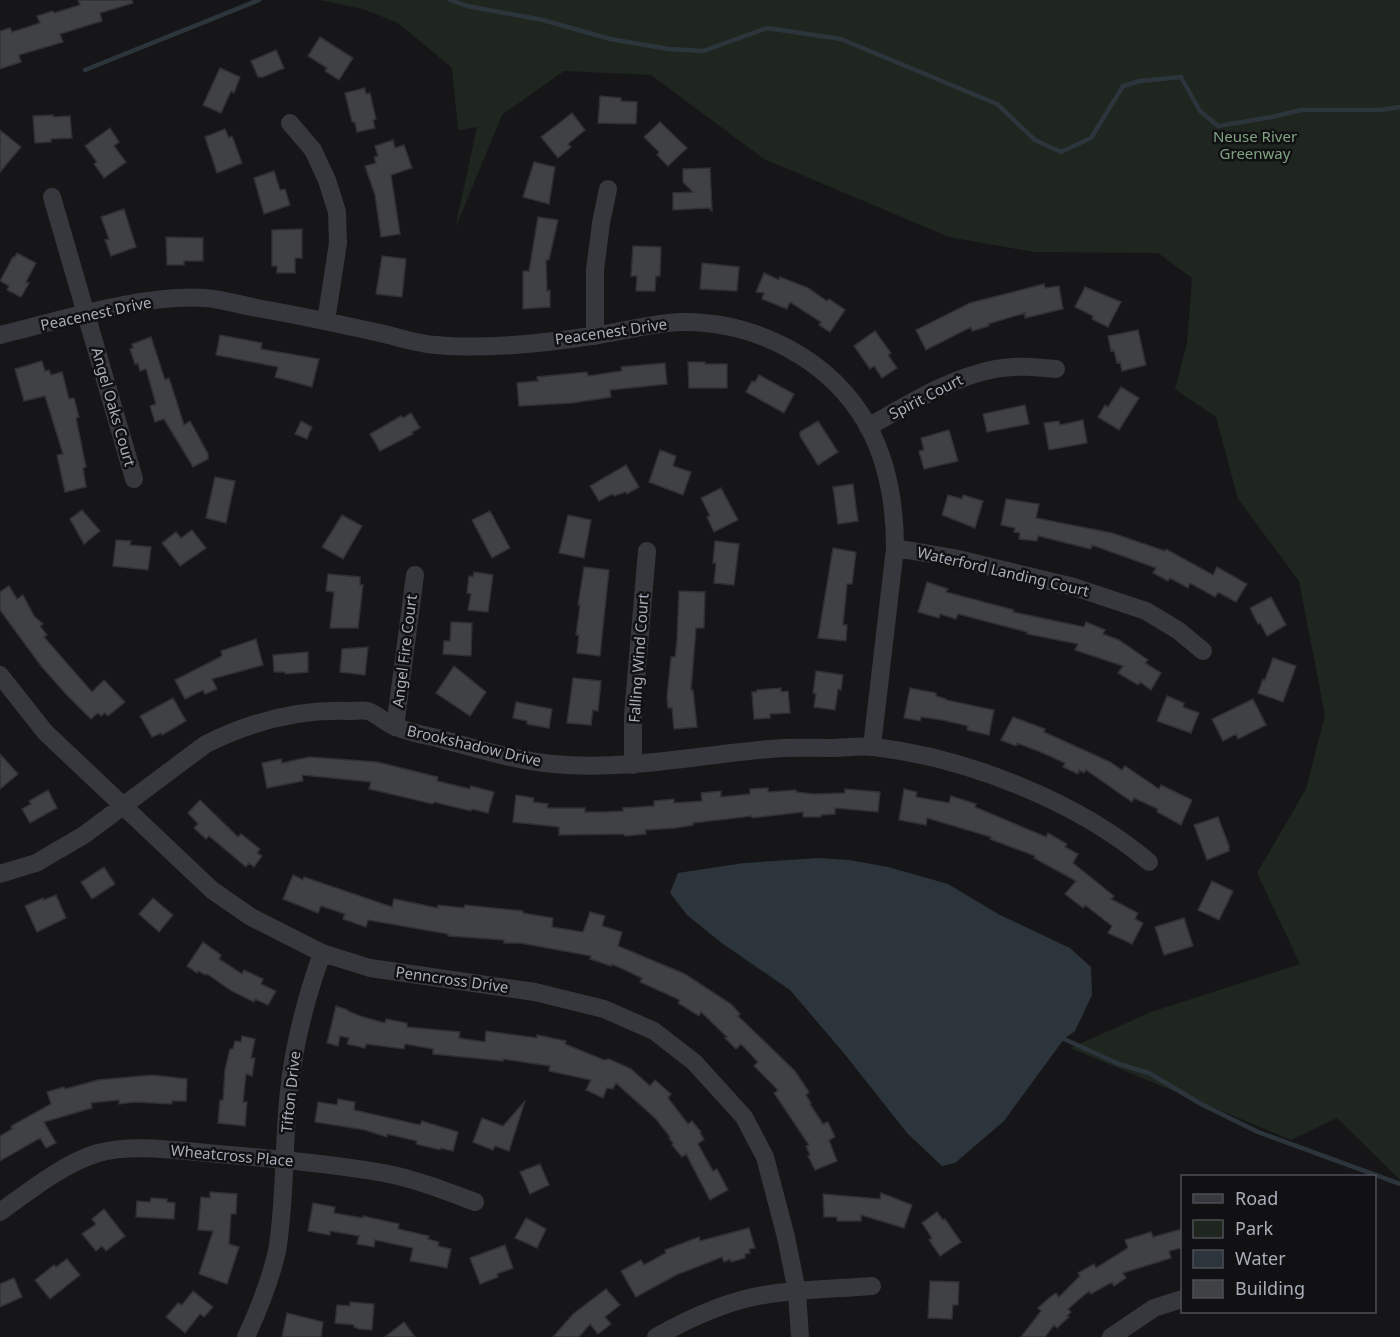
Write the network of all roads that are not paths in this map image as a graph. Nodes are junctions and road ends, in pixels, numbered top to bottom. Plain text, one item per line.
1 (290, 123) dead end
2 (608, 189) dead end
3 (52, 197) dead end
4 (86, 314) junction
5 (326, 321) junction
6 (0, 335) edge
7 (595, 336) junction
8 (1056, 369) dead end
9 (868, 427) junction
10 (134, 479) dead end
11 (895, 548) junction
12 (648, 551) dead end
13 (415, 575) dead end
14 (1203, 651) dead end
15 (0, 675) edge
16 (395, 727) junction
17 (872, 746) junction
18 (633, 765) junction
19 (123, 807) junction
20 (1149, 862) dead end
21 (0, 874) edge
22 (322, 953) junction
23 (285, 1160) junction
24 (475, 1202) dead end
25 (0, 1212) edge
26 (872, 1286) dead end
27 (797, 1292) junction
28 (1181, 1299) edge
29 (246, 1337) edge
30 (656, 1337) edge
31 (800, 1337) edge
32 (1111, 1337) edge

1 - 5 street
2 - 7 street
3 - 4 street, Angel Oaks Court
4 - 5 street, Peacenest Drive
4 - 6 street, Peacenest Drive
4 - 10 street, Angel Oaks Court
5 - 7 street, Peacenest Drive
7 - 9 street, Peacenest Drive
8 - 9 street, Spirit Court
9 - 11 street, Peacenest Drive
11 - 14 street, Waterford Landing Court
11 - 17 street, Peacenest Drive
12 - 18 street, Falling Wind Court
13 - 16 street, Angel Fire Court
15 - 19 street, Penncross Drive
16 - 18 street, Brookshadow Drive
16 - 19 street, Brookshadow Drive
17 - 18 street, Brookshadow Drive
17 - 20 street, Brookshadow Drive
19 - 21 street, Brookshadow Drive
19 - 22 street, Penncross Drive
22 - 23 street, Tifton Drive
22 - 27 street, Penncross Drive
23 - 24 street, Wheatcross Place
23 - 25 street, Wheatcross Place
23 - 29 street, Tifton Drive
26 - 27 street
27 - 30 street
27 - 31 street, Penncross Drive
28 - 32 street

